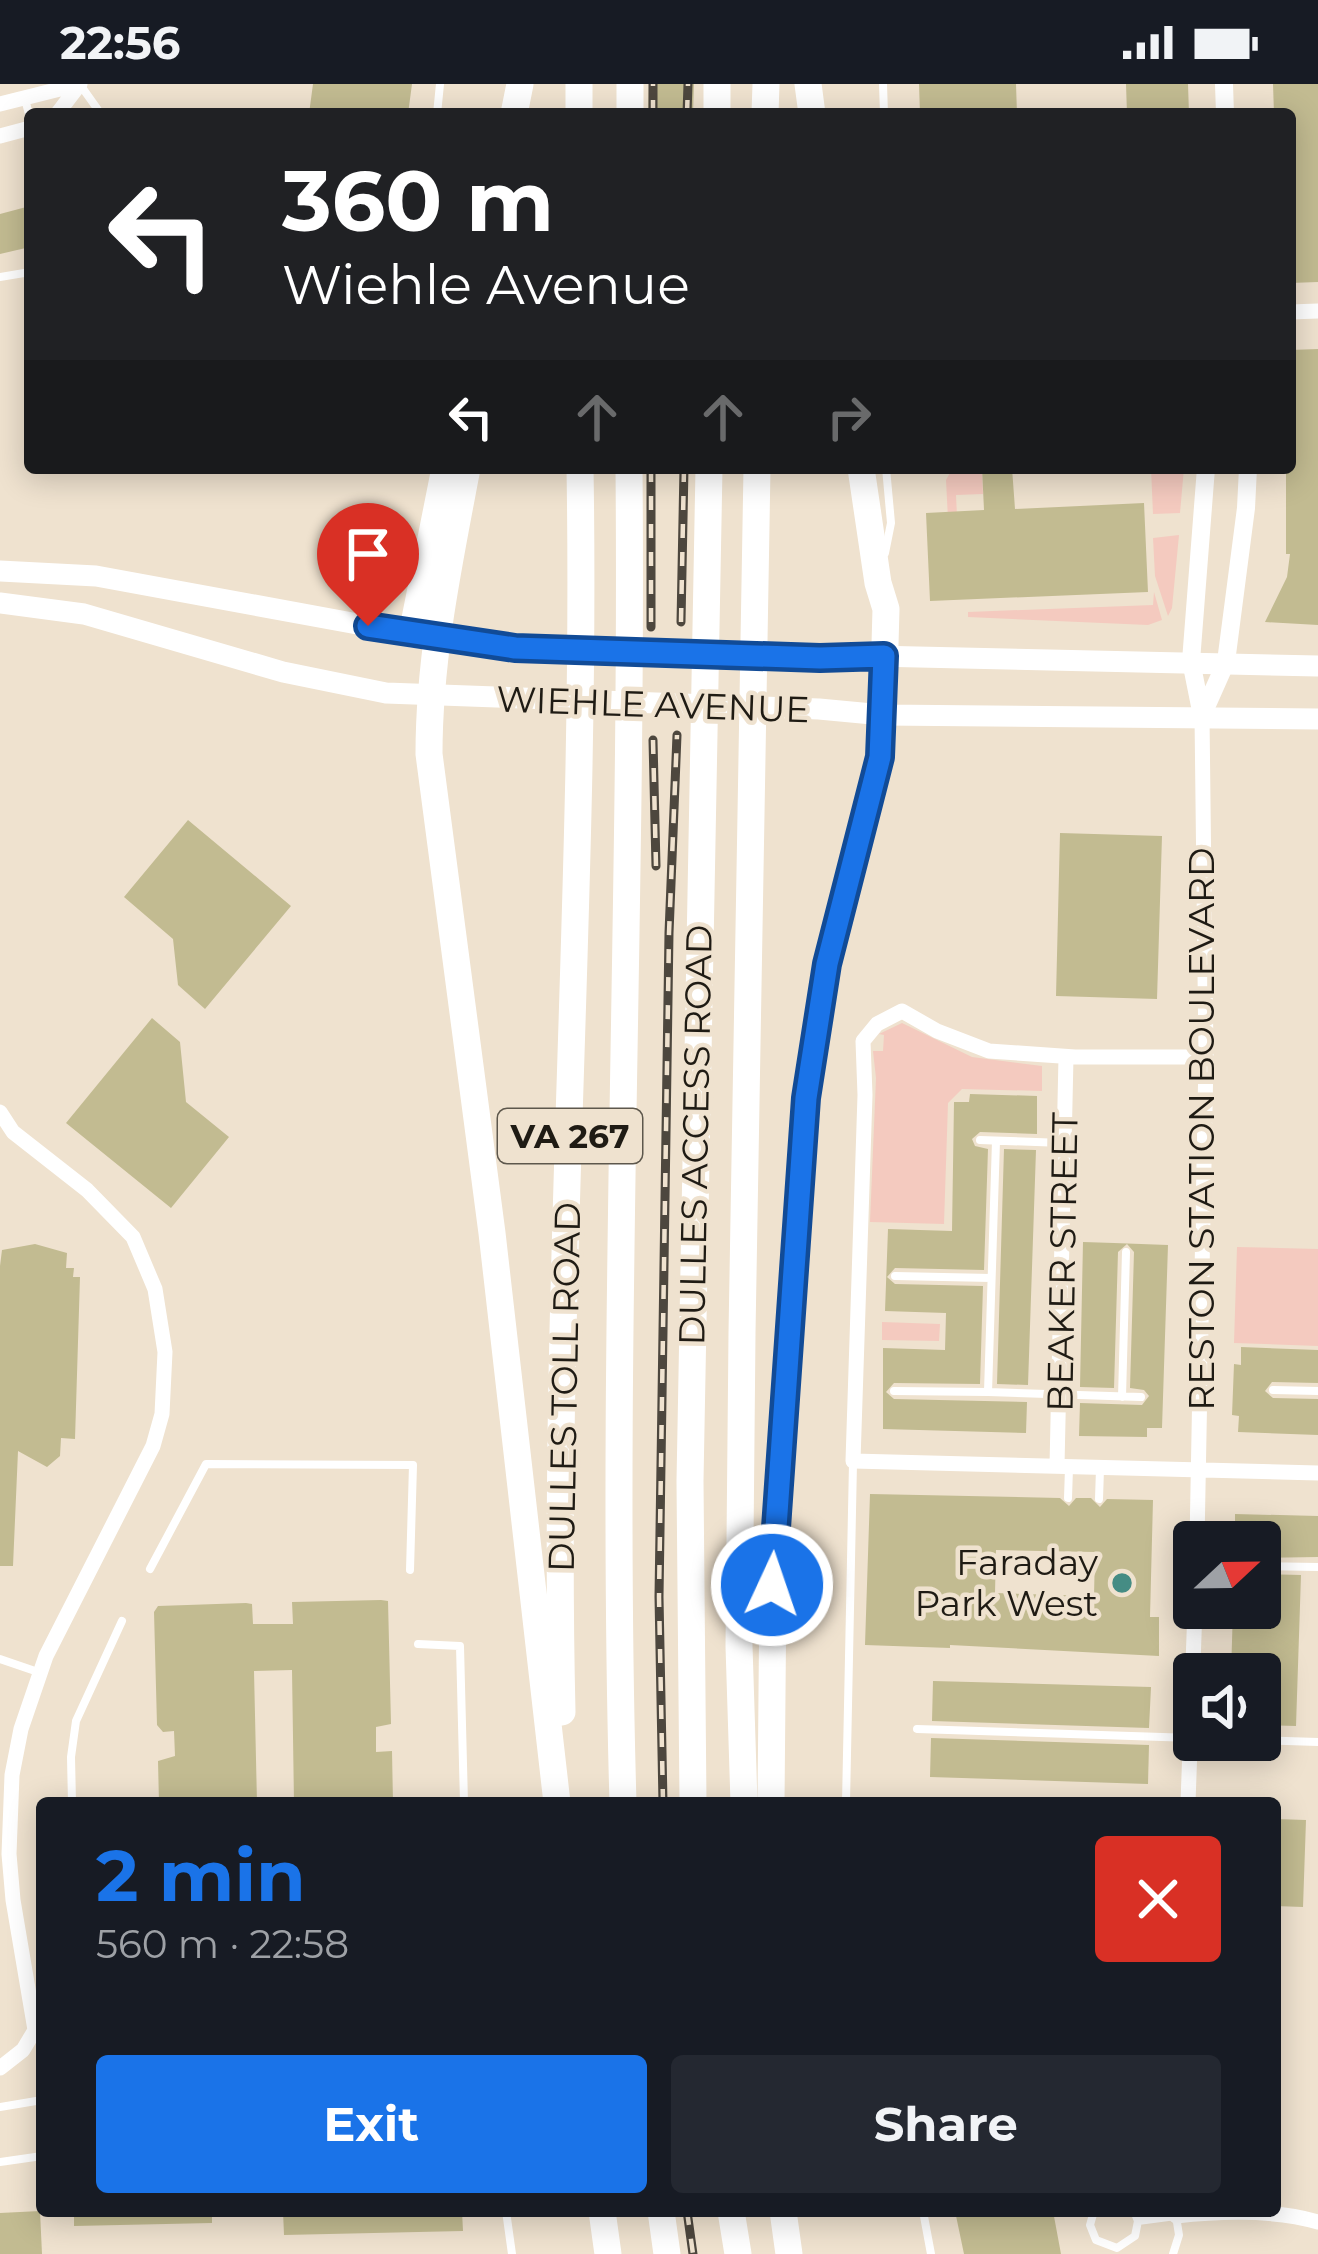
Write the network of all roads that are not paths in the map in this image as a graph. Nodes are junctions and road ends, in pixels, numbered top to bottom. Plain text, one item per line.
1 (80, 84) edge
2 (873, 84) edge
3 (882, 89) edge
4 (25, 98) junction
5 (0, 104) edge
6 (28, 108) edge
7 (62, 108) edge
8 (444, 474) edge
9 (465, 474) edge
10 (580, 474) edge
11 (628, 474) edge
12 (709, 474) edge
13 (757, 474) edge
14 (862, 474) edge
15 (887, 474) edge
16 (1206, 474) edge
17 (1248, 478) edge
18 (0, 560) edge
19 (31, 570) junction
20 (0, 572) edge
21 (878, 584) junction
22 (0, 603) edge
23 (47, 607) junction
24 (0, 615) edge
25 (424, 636) junction
26 (884, 656) junction
27 (1191, 661) junction
28 (1226, 662) junction
29 (1318, 666) edge
30 (429, 697) junction
31 (884, 715) junction
32 (1202, 716) junction
33 (1318, 719) edge
34 (1066, 1057) junction
35 (1206, 1058) junction
36 (0, 1112) edge
37 (7, 1131) edge
38 (980, 1140) dead end
39 (996, 1141) junction
40 (1065, 1143) junction
41 (1126, 1252) dead end
42 (895, 1276) dead end
43 (991, 1278) junction
44 (1273, 1390) dead end
45 (894, 1391) dead end
46 (1318, 1391) edge
47 (988, 1392) junction
48 (1058, 1394) junction
49 (1122, 1396) junction
50 (1142, 1397) dead end
51 (853, 1461) junction
52 (1063, 1467) junction
53 (1100, 1467) junction
54 (1199, 1470) junction
55 (1318, 1473) edge
56 (1068, 1498) dead end
57 (1099, 1499) dead end
58 (852, 1516) junction
59 (864, 1516) dead end
60 (1198, 1521) edge
61 (1281, 1567) edge
62 (1318, 1568) edge
63 (150, 1569) dead end
64 (410, 1570) dead end
65 (122, 1621) dead end
66 (418, 1644) dead end
67 (0, 1659) edge
68 (39, 1672) junction
69 (917, 1729) dead end
70 (1173, 1737) edge
71 (1281, 1741) edge
72 (1318, 1742) edge
73 (1191, 1761) edge
74 (72, 1797) edge
75 (464, 1797) edge
76 (560, 1797) edge
77 (561, 1797) edge
78 (623, 1797) edge
79 (693, 1797) edge
80 (744, 1797) edge
81 (771, 1797) edge
82 (846, 1797) edge
83 (1188, 1797) edge
84 (8, 2051) edge
85 (0, 2068) edge
86 (36, 2101) edge
87 (0, 2107) edge
88 (36, 2157) edge
89 (0, 2162) edge
90 (1281, 2215) edge
91 (507, 2217) edge
92 (603, 2217) edge
93 (662, 2217) edge
94 (732, 2217) edge
95 (787, 2217) edge
96 (924, 2217) edge
97 (1093, 2217) edge
98 (1135, 2217) edge
99 (1176, 2217) edge
100 (1318, 2222) edge
101 (512, 2254) edge
102 (608, 2254) edge
103 (667, 2254) edge
104 (738, 2254) edge
105 (790, 2254) edge
106 (932, 2254) edge
107 (1174, 2254) edge

1 - 4 street
1 - 7 street
2 - 3 lane
4 - 5 street
4 - 6 lane
8 - 25 highway
9 - 25 highway
10 - 77 highway, DULLES TOLL ROAD / VA 267
11 - 78 highway, DULLES ACCESS ROAD
12 - 79 highway, DULLES ACCESS ROAD
13 - 80 highway
14 - 21 highway
15 - 21 lane
16 - 27 street, RESTON STATION BOULEVARD
17 - 28 street, RESTON STATION BOULEVARD
18 - 19 main road
19 - 20 main road, WIEHLE AVENUE
19 - 25 main road, WIEHLE AVENUE
21 - 26 highway
22 - 23 main road, WIEHLE AVENUE
23 - 24 main road
23 - 30 main road, WIEHLE AVENUE
25 - 26 main road, WIEHLE AVENUE
25 - 30 highway
26 - 27 main road, WIEHLE AVENUE
26 - 31 highway
27 - 28 main road, WIEHLE AVENUE
27 - 32 street, RESTON STATION BOULEVARD
28 - 29 main road, WIEHLE AVENUE
28 - 32 street, RESTON STATION BOULEVARD
30 - 31 main road, WIEHLE AVENUE
30 - 76 highway
31 - 32 main road, WIEHLE AVENUE
31 - 81 highway
32 - 33 main road, WIEHLE AVENUE
32 - 35 street, RESTON STATION BOULEVARD
34 - 35 street
34 - 40 street, BEAKER STREET
34 - 51 street
35 - 54 street, RESTON STATION BOULEVARD
36 - 37 street
37 - 68 street
38 - 39 lane
39 - 40 lane
39 - 43 lane
40 - 48 street, BEAKER STREET
41 - 49 lane
42 - 43 lane
43 - 47 lane
44 - 46 lane
45 - 47 lane
47 - 48 lane
48 - 49 lane
48 - 52 street, BEAKER STREET
49 - 50 lane
51 - 52 street
51 - 58 lane
52 - 53 street
52 - 56 lane
53 - 54 street
53 - 57 lane
54 - 55 street
54 - 60 street, RESTON STATION BOULEVARD
58 - 59 lane
58 - 82 lane
61 - 62 lane
63 - 64 lane
65 - 74 lane
66 - 75 lane
67 - 68 lane
68 - 84 street
69 - 70 lane
71 - 72 lane
73 - 83 street
84 - 85 street
86 - 87 lane
88 - 89 lane
90 - 100 street
91 - 101 lane
92 - 102 highway
93 - 103 highway
94 - 104 highway
95 - 105 highway
96 - 106 lane
97 - 98 lane
99 - 107 lane

